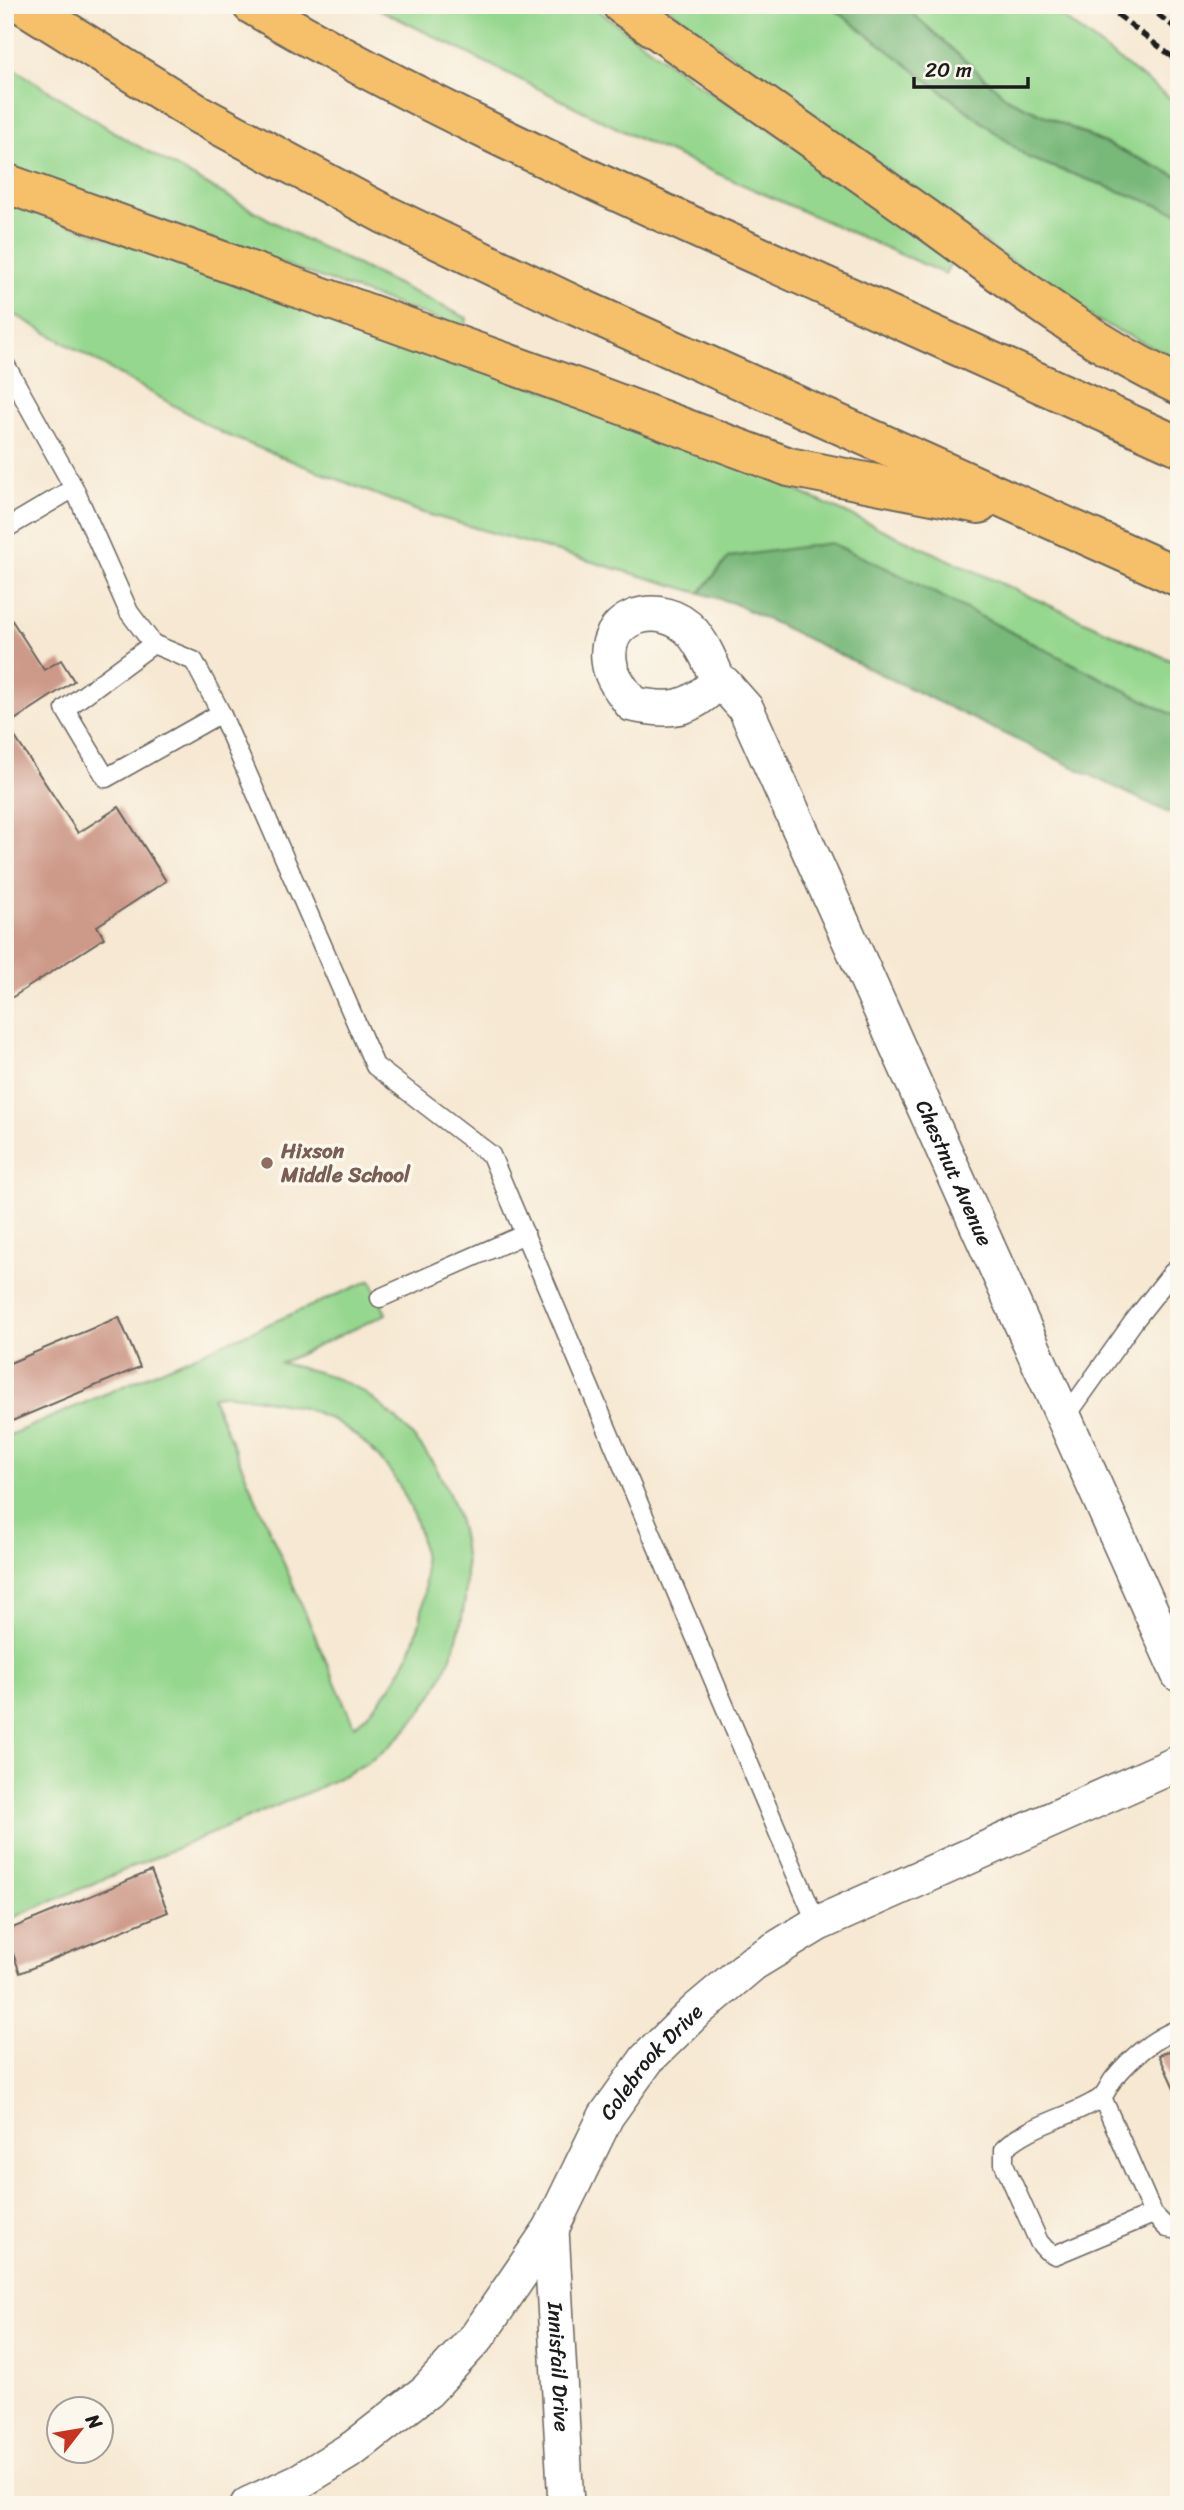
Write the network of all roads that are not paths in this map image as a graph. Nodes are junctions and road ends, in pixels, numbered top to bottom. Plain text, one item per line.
1 (24, 5) edge
2 (252, 5) edge
3 (622, 5) edge
4 (5, 183) edge
5 (5, 364) edge
6 (1179, 385) edge
7 (1179, 446) edge
8 (74, 488) junction
9 (1042, 516) junction
10 (5, 529) edge
11 (1179, 577) edge
12 (153, 644) junction
13 (718, 681) dead end
14 (222, 713) junction
15 (524, 1234) junction
16 (1179, 1267) edge
17 (380, 1298) dead end
18 (1065, 1418) junction
19 (1179, 1674) edge
20 (1179, 1763) edge
21 (817, 1924) junction
22 (1179, 2029) edge
23 (1102, 2097) junction
24 (1153, 2214) junction
25 (551, 2229) junction
26 (1179, 2230) edge
27 (248, 2505) edge
28 (566, 2505) edge

1 - 9 highway
2 - 7 highway
3 - 6 highway
4 - 9 highway
5 - 8 lane
8 - 10 lane
8 - 12 lane
9 - 11 highway
12 - 14 lane
12 - 14 lane
13 - 18 street, Chestnut Avenue
14 - 15 lane
15 - 17 lane
15 - 21 lane
16 - 18 lane
18 - 19 street, Chestnut Avenue
20 - 21 street, Colebrook Drive
21 - 25 street, Colebrook Drive
22 - 23 lane
23 - 24 lane
23 - 24 lane
24 - 26 lane
25 - 27 street, Colebrook Drive
25 - 28 street, Innisfail Drive

